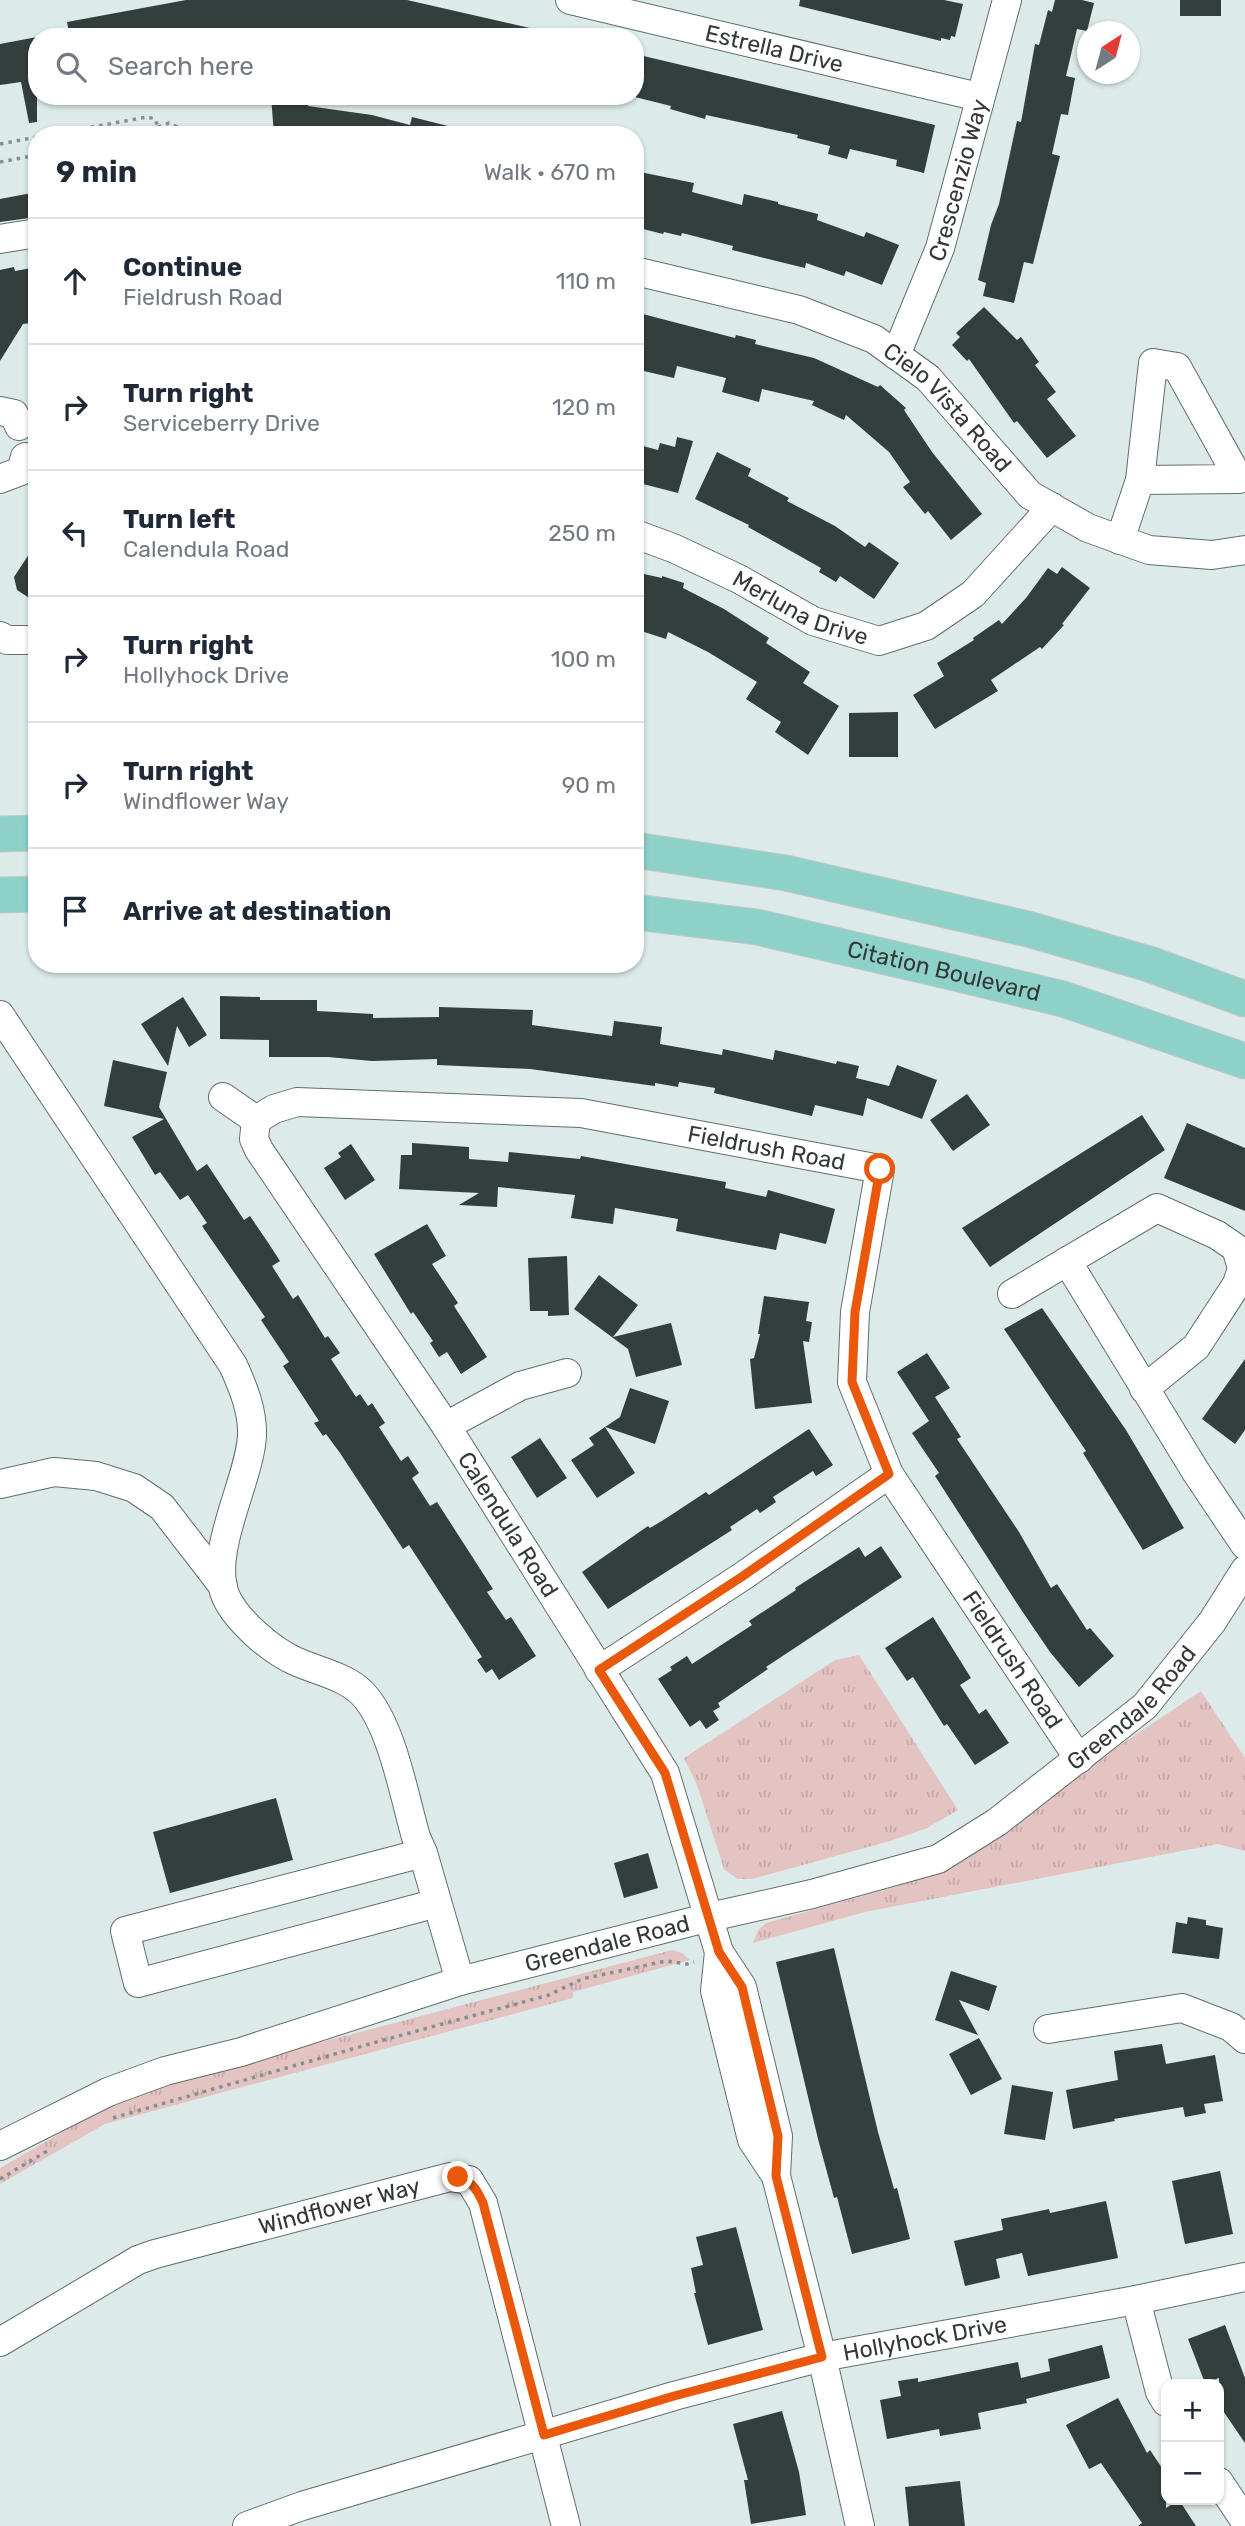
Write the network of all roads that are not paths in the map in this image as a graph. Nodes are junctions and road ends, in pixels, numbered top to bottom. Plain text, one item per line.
1 (570, 0) edge
2 (1007, 0) edge
3 (979, 97) junction
4 (28, 234) edge
5 (0, 239) edge
6 (644, 273) edge
7 (896, 355) junction
8 (25, 457) dead end
9 (0, 479) edge
10 (1140, 480) junction
11 (1052, 507) junction
12 (644, 537) edge
13 (1120, 540) junction
14 (1245, 550) edge
15 (0, 636) edge
16 (28, 640) edge
17 (28, 833) edge
18 (0, 834) edge
19 (644, 851) edge
20 (28, 894) edge
21 (0, 895) edge
22 (644, 913) edge
23 (1245, 999) edge
24 (0, 1015) edge
25 (1245, 1061) edge
26 (223, 1097) dead end
27 (256, 1120) junction
28 (1066, 1261) junction
29 (1012, 1294) dead end
30 (567, 1373) dead end
31 (1144, 1389) junction
32 (446, 1426) junction
33 (889, 1474) junction
34 (0, 1483) edge
35 (1245, 1545) edge
36 (1245, 1570) edge
37 (223, 1586) junction
38 (599, 1670) junction
39 (1079, 1759) junction
40 (423, 1853) junction
41 (437, 1903) junction
42 (710, 1917) junction
43 (460, 1981) junction
44 (1048, 2029) dead end
45 (1245, 2039) edge
46 (0, 2146) edge
47 (1245, 2277) edge
48 (1136, 2300) junction
49 (0, 2342) edge
50 (822, 2357) junction
51 (1161, 2394) edge
52 (544, 2435) junction
53 (1224, 2490) edge
54 (1245, 2521) edge
55 (247, 2526) edge
56 (566, 2526) edge
57 (860, 2526) edge

1 - 3 street, Estrella Drive
2 - 3 street, Crescenzio Way
3 - 7 street, Crescenzio Way
4 - 5 street
6 - 7 street, Cielo Vista Road
7 - 11 street, Cielo Vista Road
8 - 9 street
10 - 10 street
10 - 13 street
11 - 12 street, Merluna Drive
11 - 13 street, Cielo Vista Road
13 - 14 street, Cielo Vista Road
15 - 16 street
17 - 18 main road
19 - 23 main road
20 - 21 main road
22 - 25 main road, Citation Boulevard
24 - 37 street
26 - 27 street
27 - 32 street, Calendula Road
27 - 33 street, Fieldrush Road
28 - 29 street
28 - 31 street
28 - 31 street
30 - 32 street
31 - 35 street
32 - 38 street, Calendula Road
33 - 38 street
33 - 39 street, Fieldrush Road
34 - 37 street
36 - 39 street, Greendale Road
37 - 40 street
38 - 42 street, Calendula Road
39 - 42 street, Greendale Road
40 - 41 street
40 - 41 street
41 - 43 street
42 - 43 street, Greendale Road
42 - 50 street, Calendula Road
43 - 46 street, Greendale Road
44 - 45 street
47 - 48 street, Hollyhock Drive
48 - 50 street, Hollyhock Drive
48 - 51 street
49 - 52 street, Windflower Way
50 - 52 street, Hollyhock Drive
50 - 57 street, Calendula Road
52 - 55 street, Hollyhock Drive
52 - 56 street, Windflower Way
53 - 54 street

